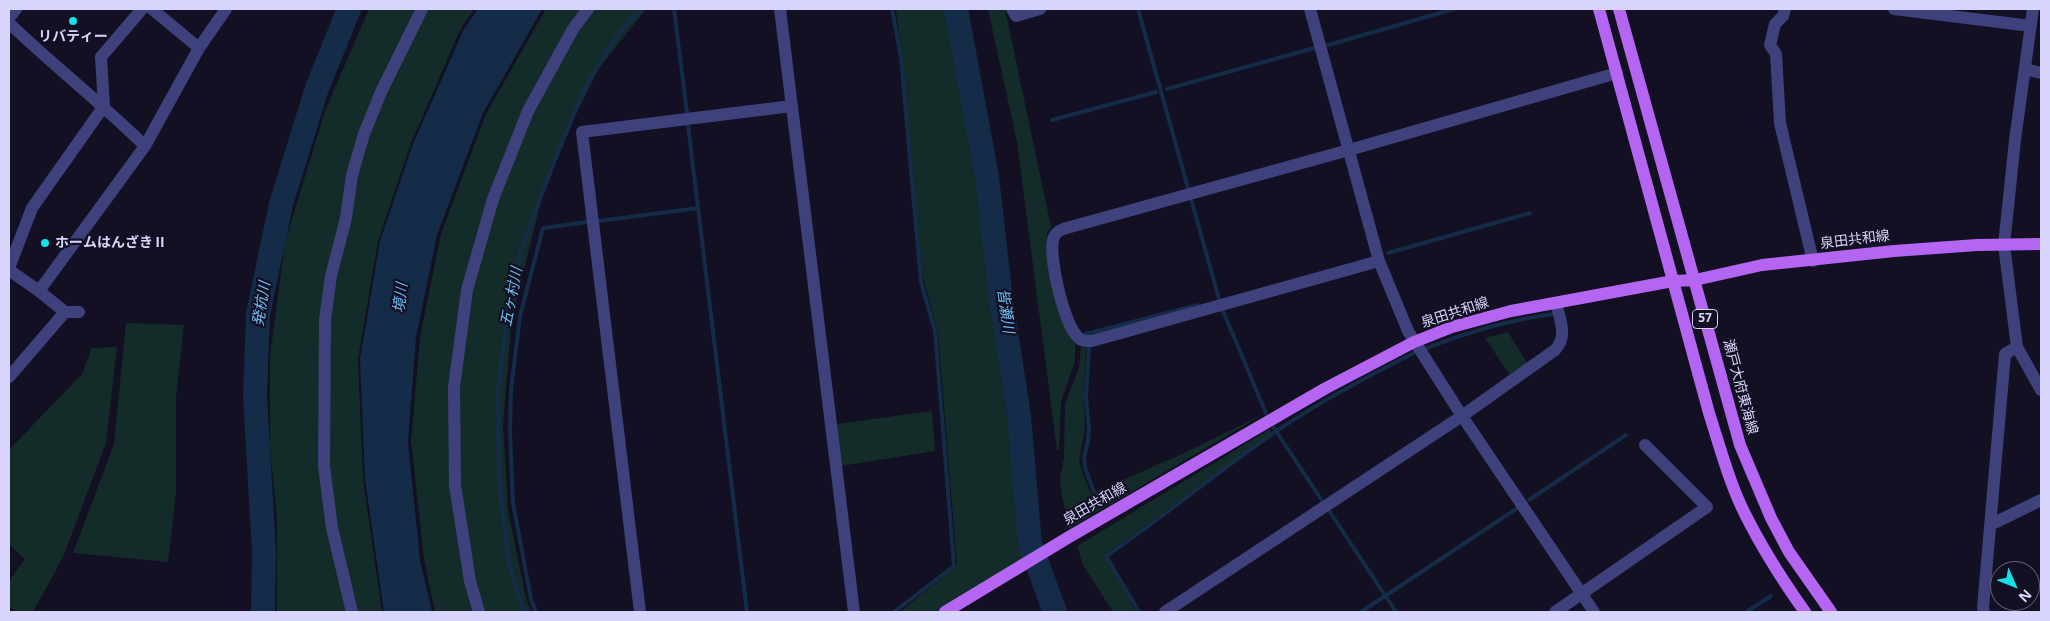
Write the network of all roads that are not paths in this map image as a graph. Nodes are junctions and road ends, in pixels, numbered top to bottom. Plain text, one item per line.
1 (16, 9) edge
2 (142, 9) edge
3 (152, 9) edge
4 (226, 9) edge
5 (422, 9) edge
6 (588, 9) edge
7 (780, 9) edge
8 (1012, 9) edge
9 (1040, 9) edge
10 (1310, 9) edge
11 (1599, 9) edge
12 (1620, 9) edge
13 (1785, 9) edge
14 (1894, 9) edge
15 (2033, 9) edge
16 (9, 18) edge
17 (9, 23) edge
18 (2031, 26) junction
19 (199, 48) junction
20 (2025, 69) junction
21 (1617, 73) junction
22 (2041, 73) edge
23 (104, 106) junction
24 (792, 106) junction
25 (145, 146) junction
26 (1349, 150) junction
27 (2041, 244) edge
28 (2004, 245) junction
29 (1379, 261) junction
30 (1813, 261) junction
31 (9, 269) edge
32 (1695, 280) junction
33 (1673, 281) junction
34 (39, 291) junction
35 (1556, 303) junction
36 (65, 312) junction
37 (79, 312) dead end
38 (1414, 342) junction
39 (2017, 347) junction
40 (9, 377) edge
41 (2041, 390) edge
42 (1462, 416) junction
43 (1645, 445) dead end
44 (2041, 500) edge
45 (1990, 525) junction
46 (1582, 595) junction
47 (352, 612) edge
48 (479, 612) edge
49 (640, 612) edge
50 (854, 612) edge
51 (945, 612) edge
52 (1165, 612) edge
53 (1555, 612) edge
54 (1594, 612) edge
55 (1804, 612) edge
56 (1830, 612) edge
57 (1984, 612) edge

1 - 16 street
2 - 23 street
3 - 19 street
4 - 19 street
5 - 47 street
6 - 48 street
7 - 24 street
8 - 9 street
10 - 26 street
11 - 21 main road, 57
12 - 32 main road, 瀬戸大府東海線 / 57
13 - 30 street
14 - 18 street
15 - 18 street
17 - 23 street
18 - 20 street
19 - 25 street
20 - 22 street
20 - 28 street
21 - 26 street
21 - 33 main road, 57
23 - 25 street
23 - 31 street
24 - 49 street
24 - 50 street
25 - 34 street
26 - 29 street
26 - 29 street
27 - 28 main road, 泉田共和線
28 - 30 main road, 泉田共和線
28 - 39 street
29 - 38 street
30 - 32 main road, 泉田共和線
31 - 34 street
32 - 33 main road, 泉田共和線
32 - 56 main road, 瀬戸大府東海線 / 57
33 - 35 main road, 泉田共和線
33 - 55 main road, 57
34 - 36 street
35 - 38 main road, 泉田共和線
35 - 42 street
36 - 37 street
36 - 40 street
38 - 42 street
38 - 51 main road, 泉田共和線
39 - 41 street
39 - 45 street
42 - 46 street
42 - 52 street
43 - 46 street
44 - 45 street
45 - 57 street
46 - 53 street
46 - 54 street

